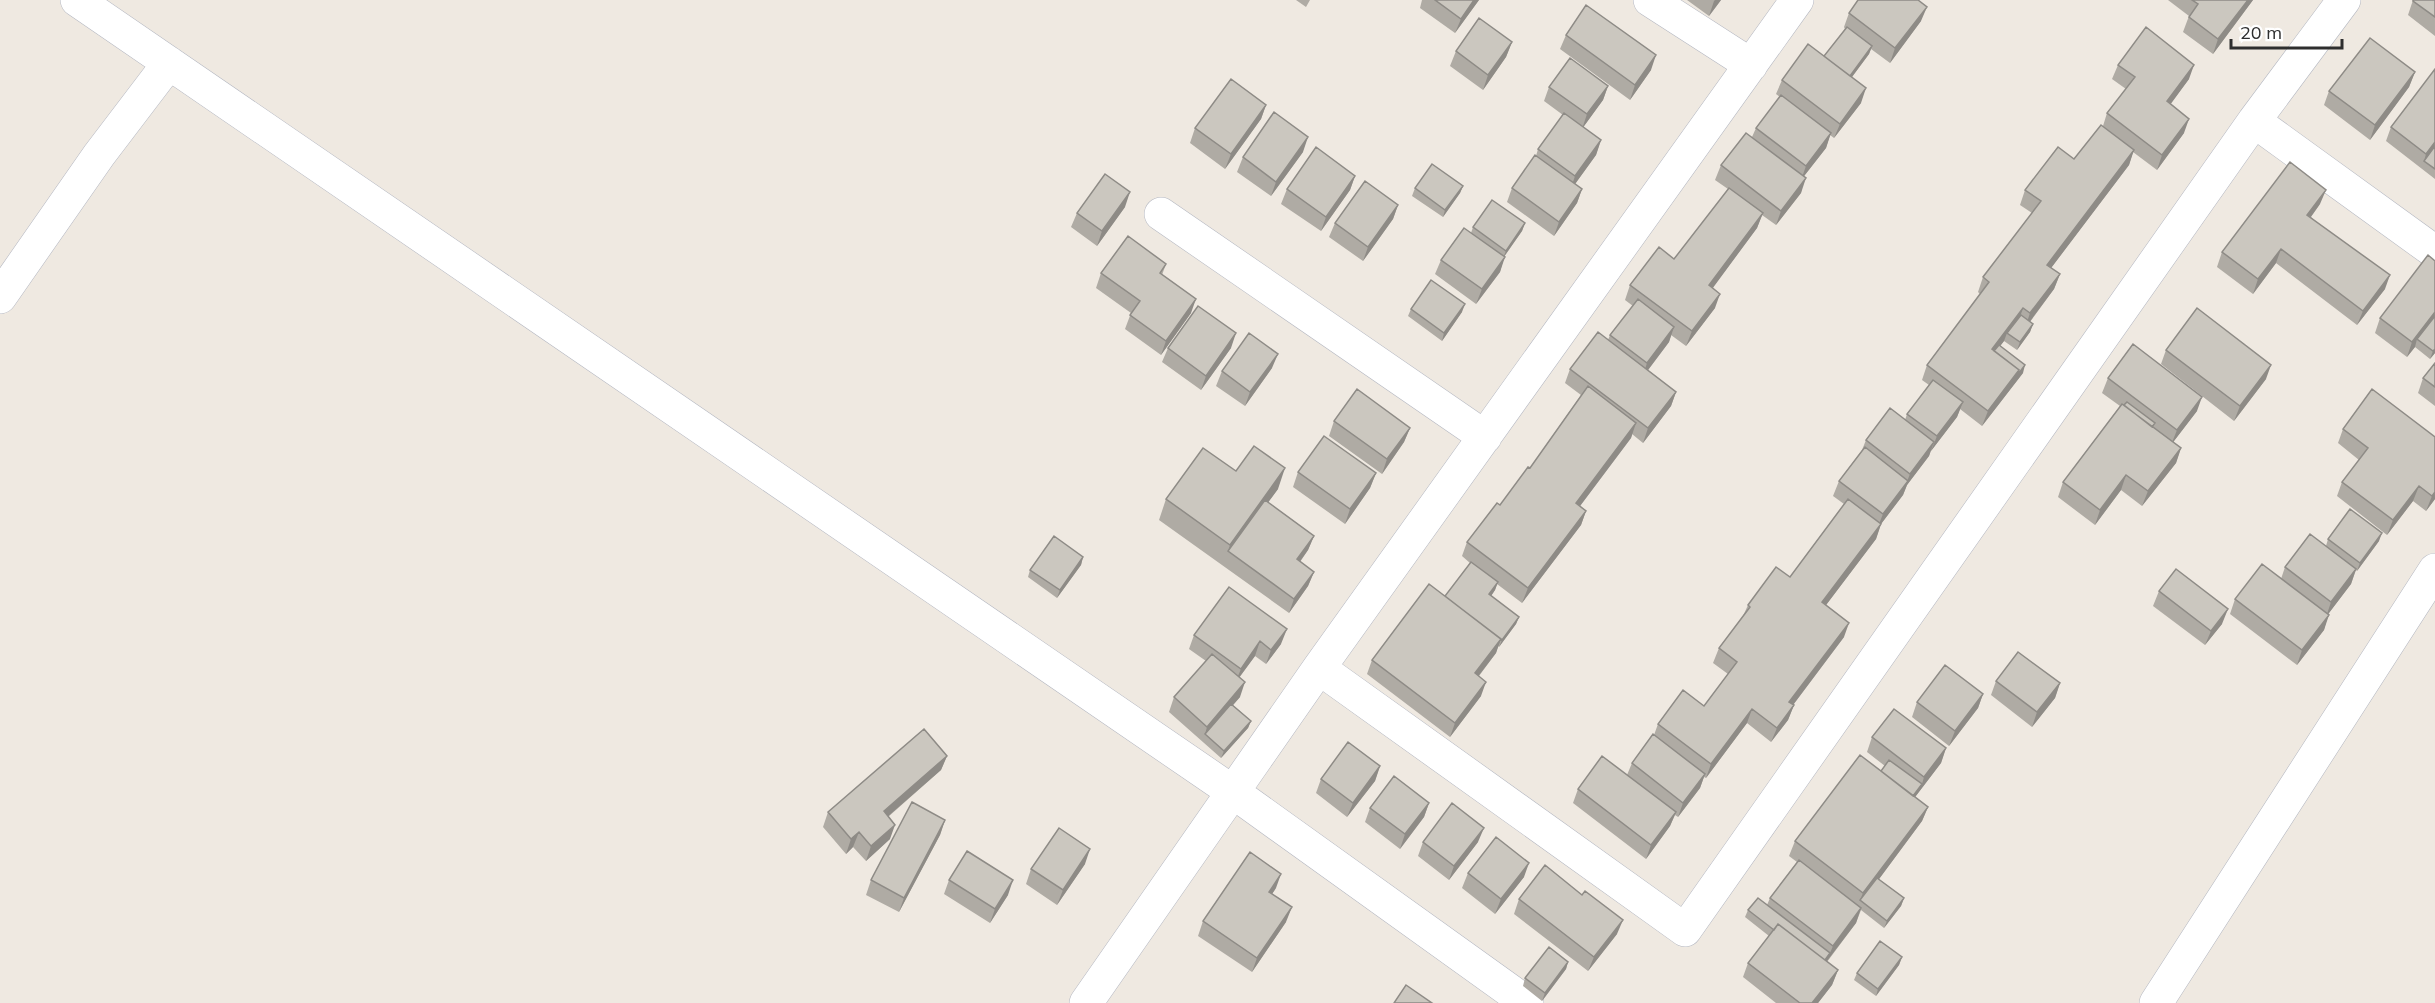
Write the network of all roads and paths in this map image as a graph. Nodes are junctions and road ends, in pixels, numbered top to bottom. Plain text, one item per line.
1 (77, 0) edge
2 (1650, 0) edge
3 (1797, 0) edge
4 (2344, 0) edge
5 (169, 63) junction
6 (1751, 65) junction
7 (2254, 121) junction
8 (1161, 214) dead end
9 (2435, 252) edge
10 (0, 297) edge
11 (1485, 437) junction
12 (2435, 570) edge
13 (1319, 668) junction
14 (1233, 792) junction
15 (1086, 1003) edge
16 (1527, 1003) edge
17 (2156, 1003) edge

1 - 5 street
2 - 6 street
3 - 6 street
4 - 7 street
5 - 10 street
5 - 14 street
6 - 11 street
7 - 9 street
7 - 13 street
8 - 11 street
11 - 13 street
12 - 17 street
13 - 14 street
14 - 15 street
14 - 16 street

